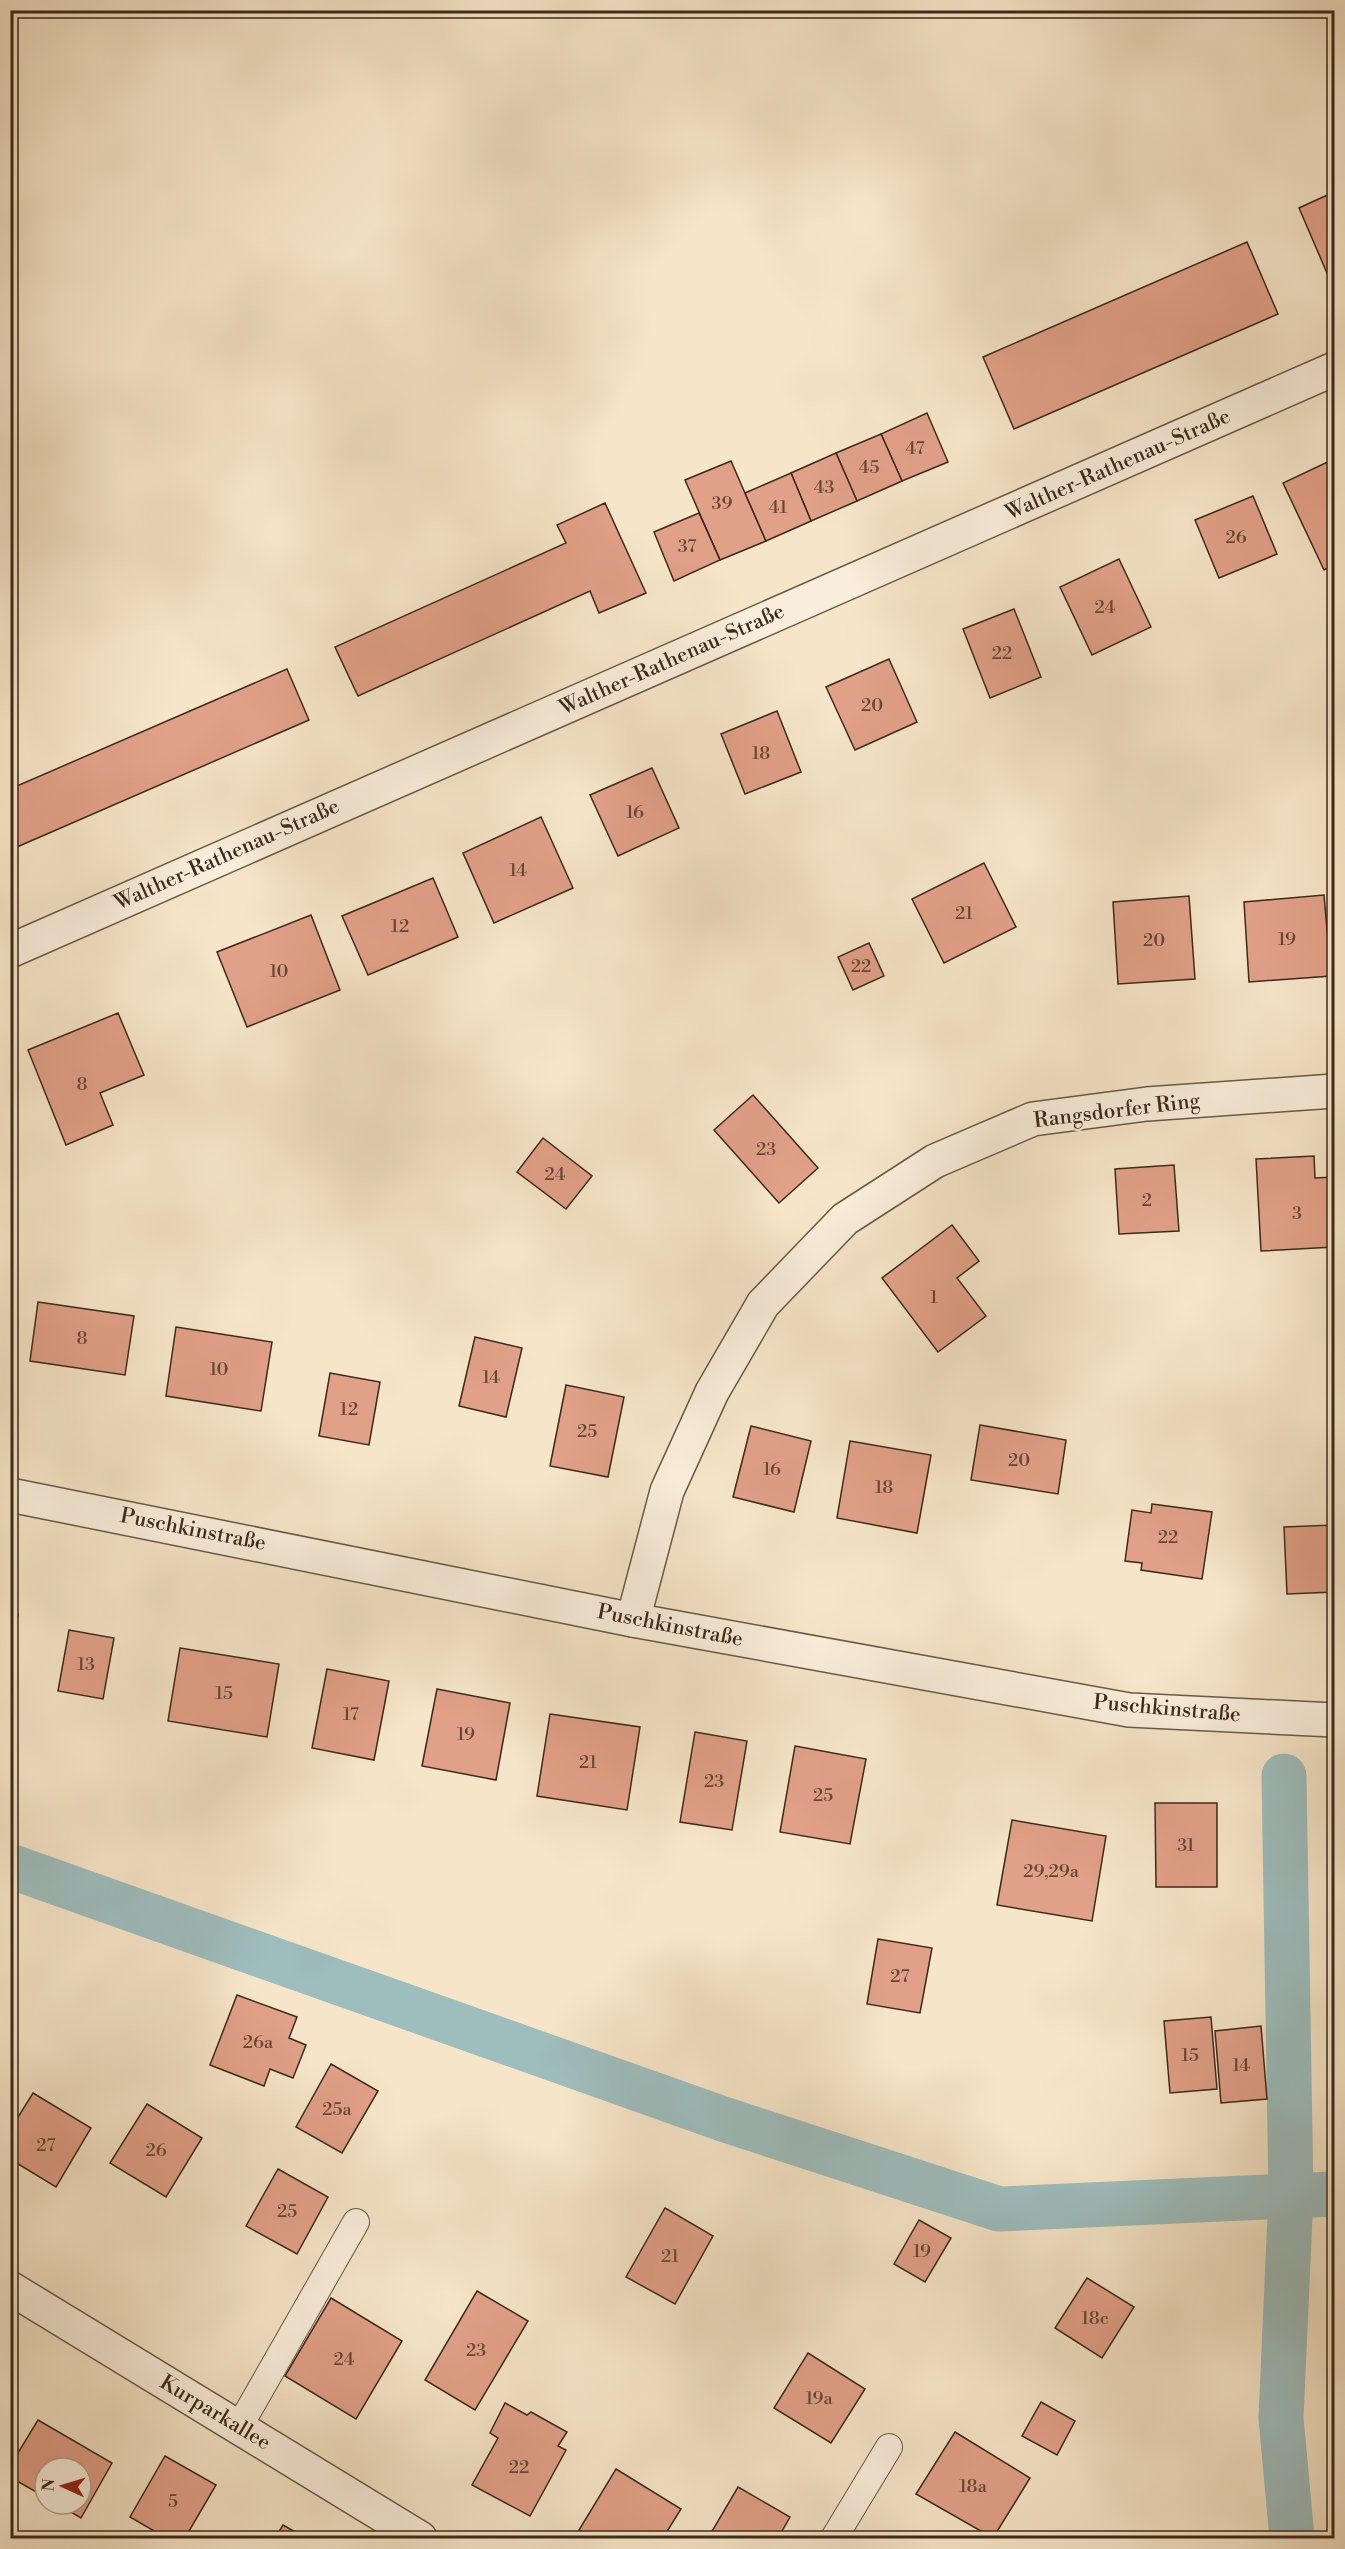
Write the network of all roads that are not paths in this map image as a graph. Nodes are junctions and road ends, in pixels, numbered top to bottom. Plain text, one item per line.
1 (1335, 369) edge
2 (10, 951) edge
3 (1335, 1091) edge
4 (10, 1495) edge
5 (633, 1620) junction
6 (1335, 1720) edge
7 (356, 2222) dead end
8 (10, 2288) edge
9 (239, 2427) junction
10 (889, 2448) dead end
11 (420, 2538) edge
12 (834, 2538) edge

1 - 2 street, Walther-Rathenau-Straße
3 - 5 street, Rangsdorfer Ring
4 - 5 street, Puschkinstraße
5 - 6 street, Puschkinstraße
7 - 9 lane
8 - 9 street, Kurparkallee
9 - 11 street, Kurparkallee
10 - 12 lane

